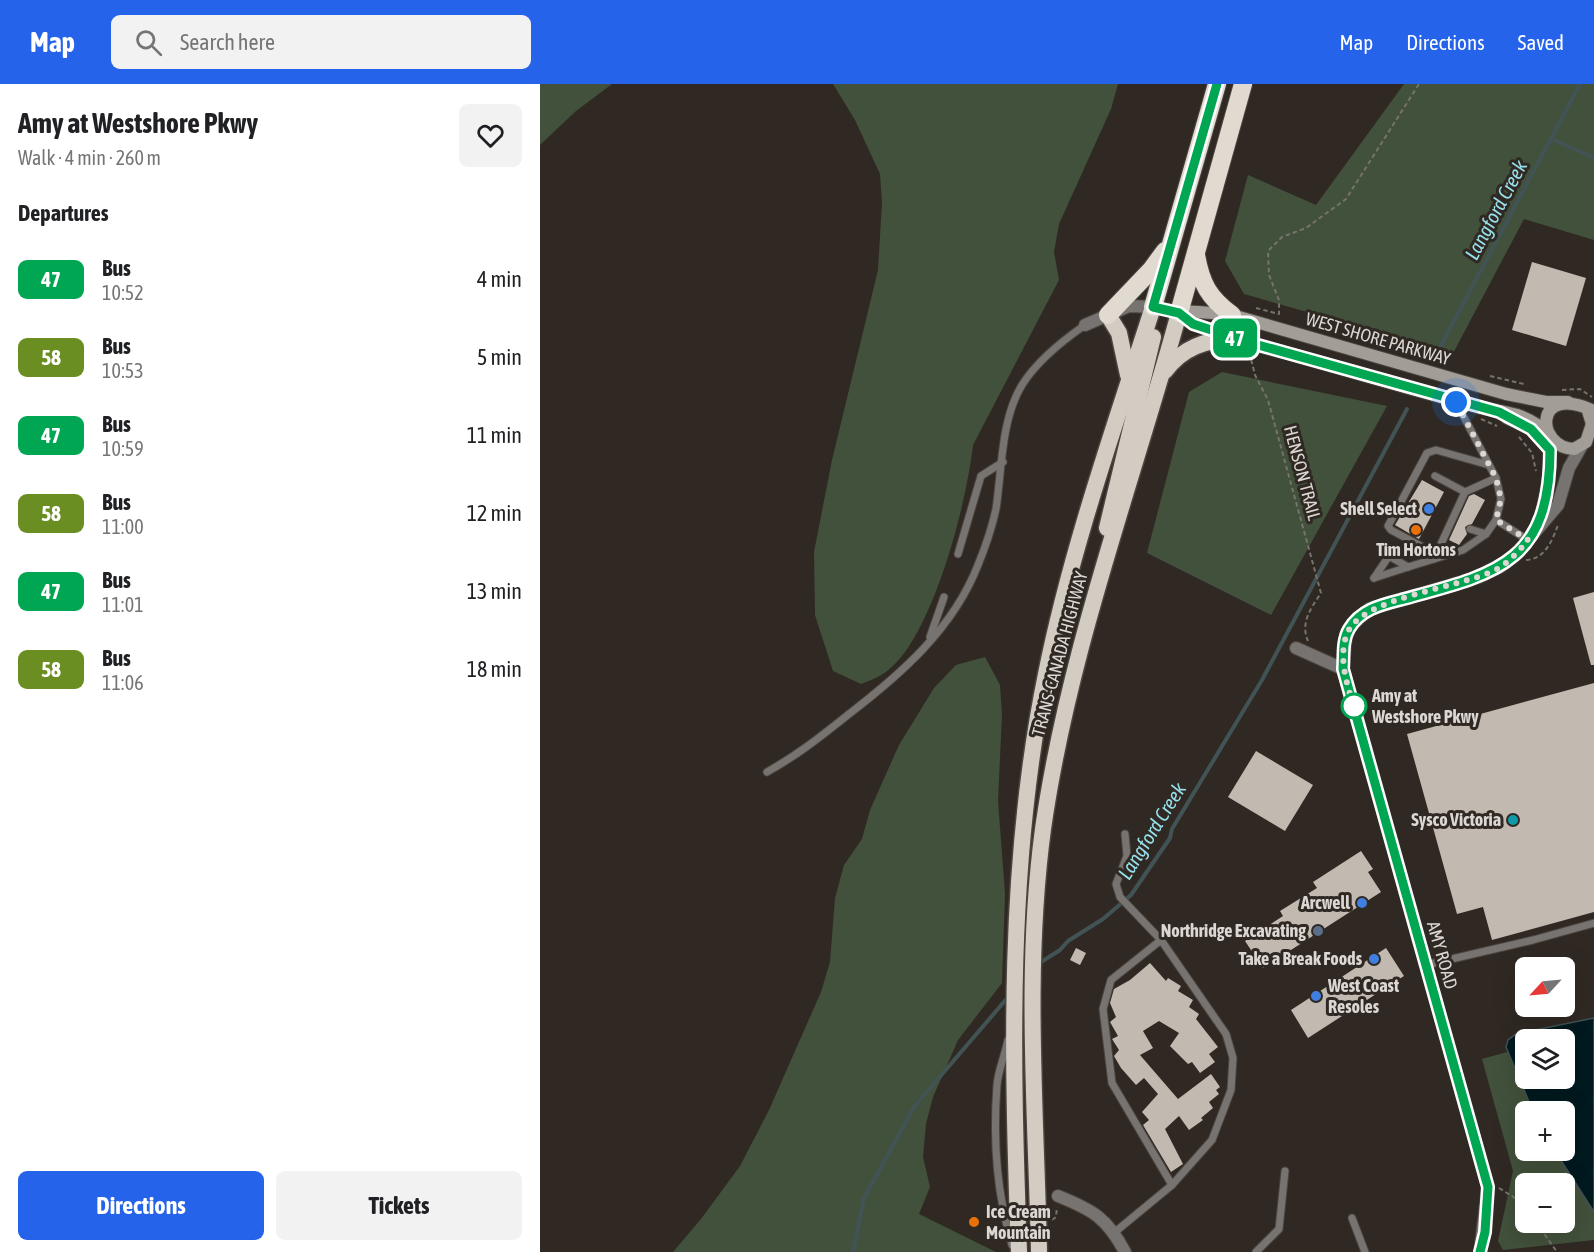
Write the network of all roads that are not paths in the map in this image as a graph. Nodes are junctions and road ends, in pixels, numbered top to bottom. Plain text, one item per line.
1 (1217, 84) edge
2 (1243, 84) edge
3 (1175, 234) junction
4 (1196, 251) junction
5 (1153, 307) junction
6 (1179, 313) junction
7 (1108, 315) junction
8 (1232, 315) junction
9 (1085, 325) joint
10 (1234, 337) junction
11 (1161, 376) junction
12 (1129, 382) junction
13 (1456, 402) junction
14 (1568, 402) junction
15 (1499, 412) junction
16 (1592, 412) edge
17 (1550, 435) junction
18 (1594, 446) edge
19 (1581, 447) junction
20 (1550, 450) junction
21 (1003, 462) junction
22 (1489, 465) junction
23 (1435, 476) dead end
24 (1496, 478) junction
25 (1465, 492) junction
26 (1496, 520) junction
27 (1540, 524) junction
28 (1470, 529) dead end
29 (1486, 534) junction
30 (1528, 540) junction
31 (1108, 553) junction
32 (958, 554) dead end
33 (1435, 557) junction
34 (1408, 567) junction
35 (944, 597) dead end
36 (928, 643) junction
37 (1296, 648) dead end
38 (1343, 669) junction
39 (767, 772) dead end
40 (1125, 834) dead end
41 (1594, 923) edge
42 (1161, 940) junction
43 (1426, 965) junction
44 (1031, 987) junction
45 (1013, 1023) junction
46 (1285, 1171) dead end
47 (1172, 1185) junction
48 (1058, 1196) dead end
49 (1352, 1218) dead end
50 (1115, 1232) junction
51 (1014, 1252) edge
52 (1019, 1252) edge
53 (1028, 1252) edge
54 (1039, 1252) edge
55 (1125, 1252) edge
56 (1256, 1252) edge
57 (1365, 1252) edge
58 (1480, 1252) edge

1 - 3 highway, TRANS-CANADA HIGHWAY
2 - 4 highway, TRANS-CANADA HIGHWAY
3 - 5 highway, TRANS-CANADA HIGHWAY
3 - 7 highway
4 - 6 highway, TRANS-CANADA HIGHWAY
4 - 8 highway
5 - 6 main road, WEST SHORE PARKWAY
5 - 7 street
5 - 12 highway, TRANS-CANADA HIGHWAY
5 - 31 highway
6 - 8 main road, WEST SHORE PARKWAY
6 - 10 main road, WEST SHORE PARKWAY
6 - 11 highway, TRANS-CANADA HIGHWAY
7 - 9 street
7 - 12 highway
8 - 14 main road, WEST SHORE PARKWAY
9 - 21 lane
10 - 11 highway
10 - 13 main road, WEST SHORE PARKWAY
11 - 31 highway, TRANS-CANADA HIGHWAY
12 - 45 highway, TRANS-CANADA HIGHWAY
13 - 15 main road, WEST SHORE PARKWAY
13 - 22 lane
14 - 16 main road
14 - 17 main road
15 - 17 main road, WEST SHORE PARKWAY
15 - 20 main road
16 - 19 main road
17 - 19 main road
17 - 20 street, AMY ROAD
18 - 19 main road
19 - 27 street, AMY ROAD
20 - 27 street, AMY ROAD
21 - 32 lane
21 - 36 lane
22 - 24 lane
22 - 33 lane
23 - 25 lane
24 - 25 lane
24 - 26 lane
25 - 33 lane
26 - 29 lane
26 - 30 lane
27 - 30 street, AMY ROAD
28 - 29 lane
29 - 33 lane
30 - 38 street, AMY ROAD
31 - 44 highway, TRANS-CANADA HIGHWAY
33 - 34 lane
34 - 34 lane
35 - 36 lane
36 - 39 lane
37 - 38 street
38 - 43 street, AMY ROAD
40 - 42 lane
41 - 43 lane
42 - 47 lane
42 - 47 lane
43 - 58 street, AMY ROAD
44 - 53 highway
44 - 54 highway, TRANS-CANADA HIGHWAY
45 - 51 lane
45 - 52 highway, TRANS-CANADA HIGHWAY
46 - 56 lane
47 - 50 lane
48 - 50 street
49 - 57 lane
50 - 55 street

